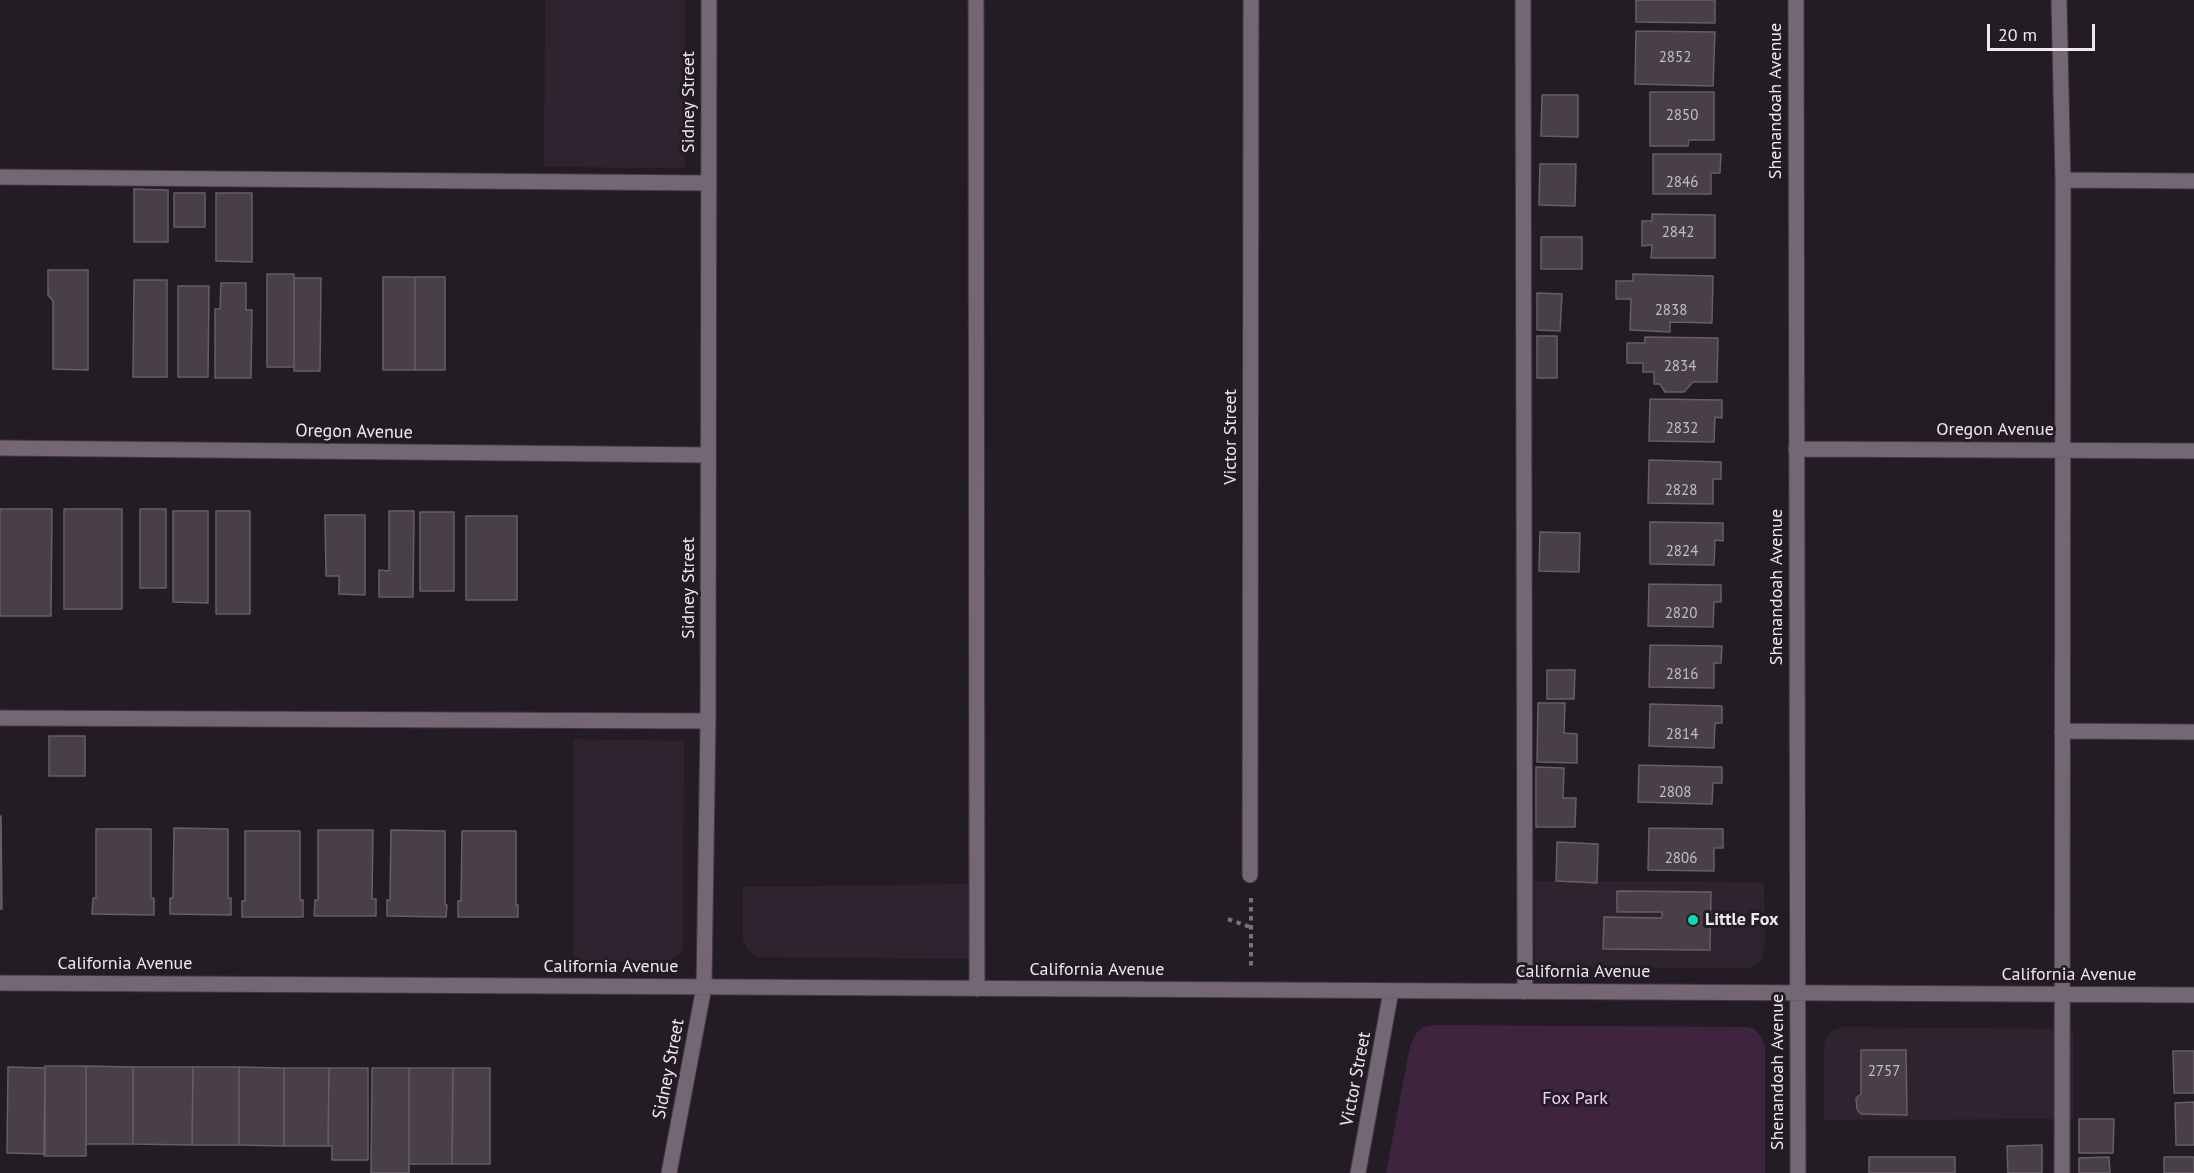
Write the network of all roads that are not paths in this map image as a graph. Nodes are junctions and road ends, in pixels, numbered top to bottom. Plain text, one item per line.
1 (709, 0) edge
2 (976, 0) edge
3 (1251, 0) edge
4 (1523, 0) edge
5 (1796, 0) edge
6 (2059, 0) edge
7 (0, 177) edge
8 (2063, 180) junction
9 (2194, 181) edge
10 (709, 183) junction
11 (0, 448) edge
12 (1796, 449) junction
13 (2061, 450) junction
14 (2194, 451) edge
15 (708, 455) junction
16 (0, 718) edge
17 (708, 721) junction
18 (2062, 731) junction
19 (2194, 732) edge
20 (1250, 875) road end
21 (0, 983) edge
22 (704, 987) junction
23 (977, 989) junction
24 (1391, 991) junction
25 (1525, 992) junction
26 (1798, 993) junction
27 (2062, 994) junction
28 (2194, 995) edge
29 (669, 1173) edge
30 (1358, 1173) edge
31 (1798, 1173) edge
32 (2062, 1173) edge

1 - 10 street, Sidney Street
2 - 23 street
3 - 20 street, Victor Street
4 - 25 street
5 - 12 street, Shenandoah Avenue
6 - 8 street
7 - 10 street
8 - 9 street
8 - 13 street
10 - 15 street, Sidney Street
11 - 15 street, Oregon Avenue
12 - 13 street, Oregon Avenue
12 - 26 street, Shenandoah Avenue
13 - 14 street, Oregon Avenue
13 - 18 street
15 - 17 street, Sidney Street
16 - 17 street
17 - 22 street, Sidney Street
18 - 19 street
18 - 27 street
21 - 22 street, California Avenue
22 - 23 street, California Avenue
22 - 29 street, Sidney Street
23 - 24 street, California Avenue
24 - 25 street, California Avenue
24 - 30 street, Victor Street
25 - 26 street, California Avenue
26 - 27 street, California Avenue
26 - 31 street, Shenandoah Avenue
27 - 28 street, California Avenue
27 - 32 street

